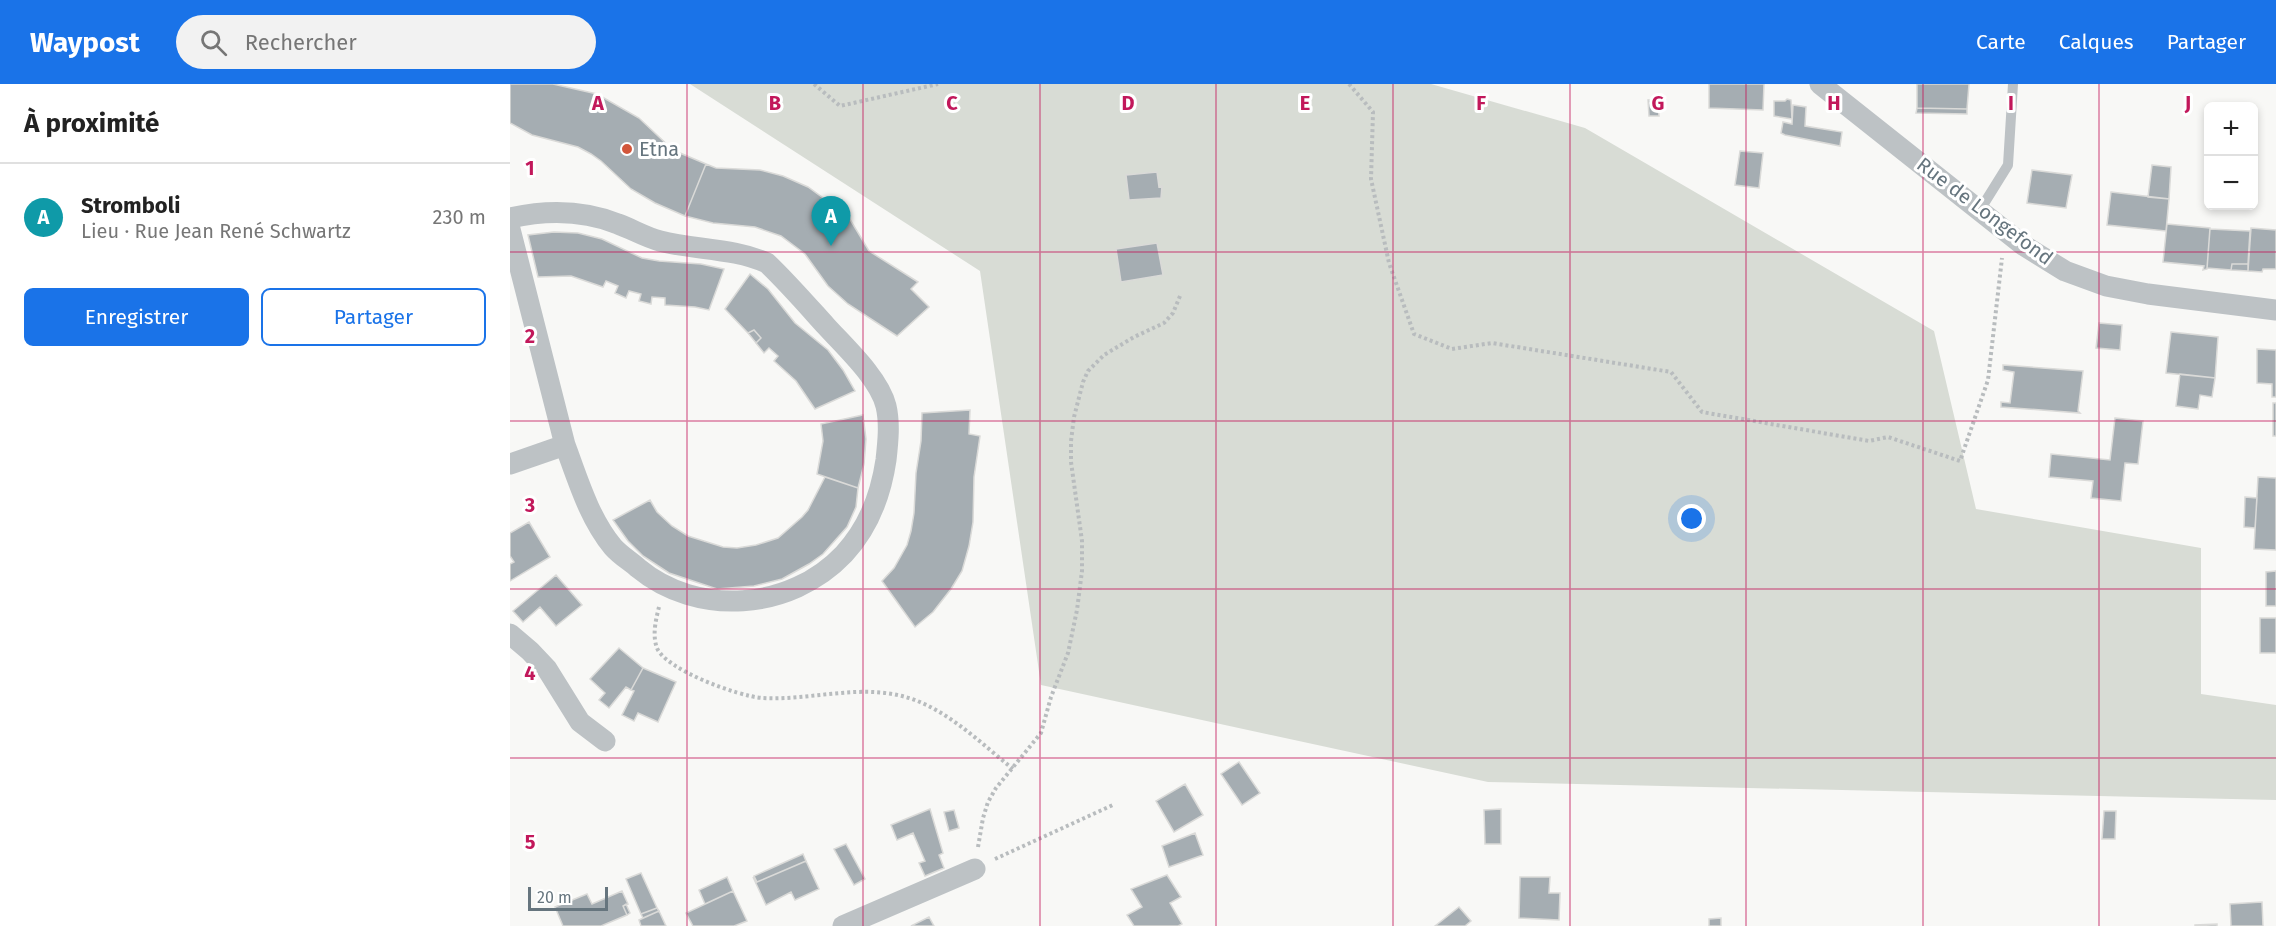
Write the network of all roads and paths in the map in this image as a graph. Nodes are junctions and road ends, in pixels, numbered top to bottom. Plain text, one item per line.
1 (814, 84) edge
2 (938, 84) edge
3 (1349, 84) edge
4 (1820, 84) edge
5 (2013, 84) edge
6 (1980, 210) junction
7 (510, 218) edge
8 (510, 229) edge
9 (2005, 230) junction
10 (1180, 296) dead end
11 (2276, 309) edge
12 (565, 445) junction
13 (510, 464) edge
14 (661, 601) dead end
15 (510, 634) edge
16 (605, 741) dead end
17 (1013, 769) junction
18 (1115, 804) dead end
19 (975, 869) junction
20 (843, 926) edge

1 - 2 path
3 - 9 path
4 - 6 street, Rue de Longefond
5 - 6 lane
6 - 9 street, Rue de Longefond
7 - 12 street
8 - 12 street
9 - 11 street, Rue de Longefond
10 - 17 path
12 - 13 street
14 - 17 path
15 - 16 street
17 - 19 path
18 - 19 path
19 - 20 street

